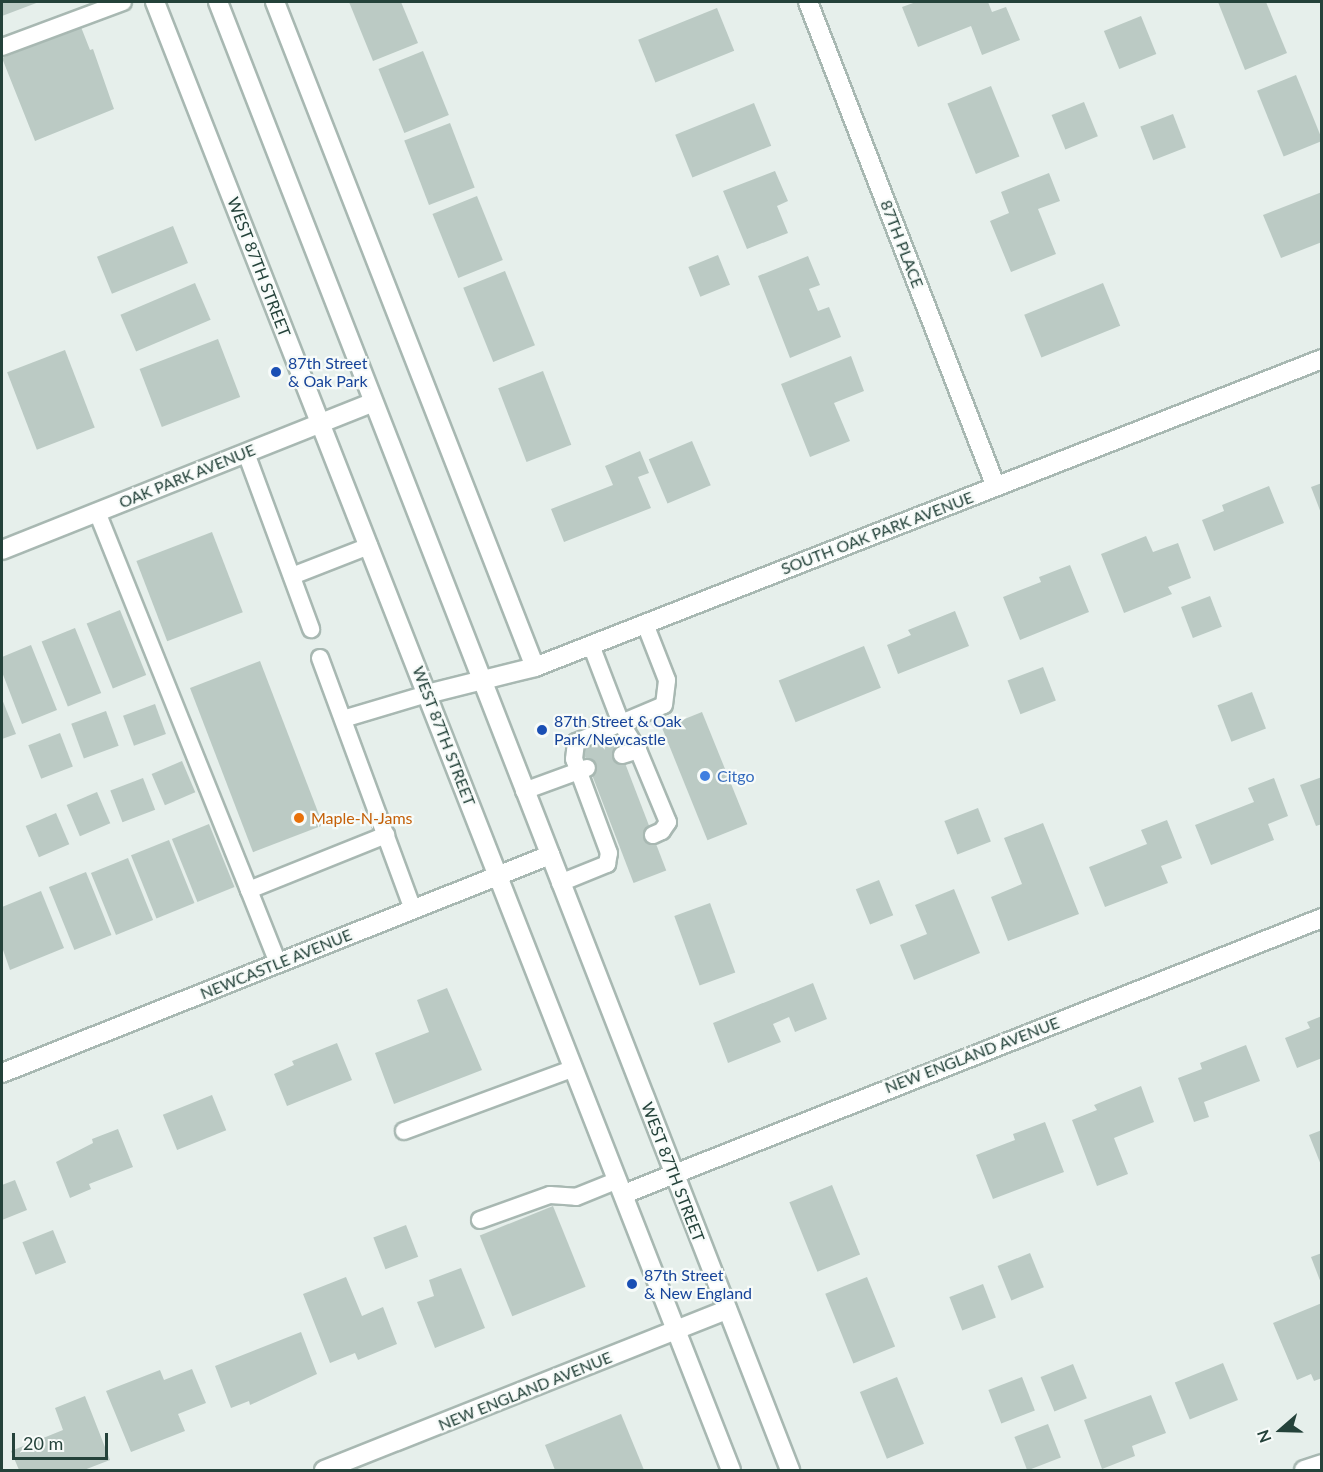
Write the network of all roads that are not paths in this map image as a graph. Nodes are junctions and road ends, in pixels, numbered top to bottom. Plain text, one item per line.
1 (123, 2) edge
2 (155, 2) edge
3 (218, 2) edge
4 (275, 2) edge
5 (808, 2) edge
6 (2, 47) edge
7 (1322, 359) edge
8 (373, 402) junction
9 (320, 423) junction
10 (246, 453) junction
11 (996, 487) junction
12 (97, 512) junction
13 (369, 546) junction
14 (2, 550) edge
15 (292, 576) junction
16 (645, 624) junction
17 (311, 629) dead end
18 (591, 645) junction
19 (320, 658) dead end
20 (535, 667) junction
21 (481, 681) junction
22 (427, 694) junction
23 (343, 719) junction
24 (621, 723) junction
25 (584, 770) junction
26 (524, 791) junction
27 (386, 835) junction
28 (653, 835) dead end
29 (550, 855) junction
30 (498, 875) junction
31 (560, 883) junction
32 (249, 890) junction
33 (413, 909) junction
34 (1322, 918) edge
35 (278, 963) junction
36 (574, 1068) junction
37 (2, 1073) edge
38 (404, 1131) dead end
39 (674, 1174) junction
40 (621, 1187) junction
41 (480, 1220) dead end
42 (727, 1310) junction
43 (677, 1330) junction
44 (1322, 1464) edge
45 (324, 1470) edge
46 (731, 1470) edge
47 (790, 1470) edge
48 (1304, 1470) edge

1 - 6 lane
2 - 9 street, WEST 87TH STREET
3 - 8 street, WEST 87TH STREET
4 - 20 street
5 - 11 street, 87TH PLACE
7 - 11 street, SOUTH OAK PARK AVENUE
8 - 9 street, OAK PARK AVENUE
8 - 21 street, WEST 87TH STREET
9 - 10 street, OAK PARK AVENUE
9 - 13 street, WEST 87TH STREET
10 - 12 street, OAK PARK AVENUE
10 - 15 lane
11 - 16 street, SOUTH OAK PARK AVENUE
12 - 14 street, OAK PARK AVENUE
12 - 32 lane
13 - 15 lane
13 - 22 street, WEST 87TH STREET
15 - 17 lane
16 - 18 street, SOUTH OAK PARK AVENUE
16 - 24 lane
18 - 20 street, SOUTH OAK PARK AVENUE
18 - 24 lane
19 - 23 lane
20 - 21 street, SOUTH OAK PARK AVENUE
21 - 22 street, SOUTH OAK PARK AVENUE
21 - 26 street, WEST 87TH STREET
22 - 23 lane
22 - 30 street, WEST 87TH STREET
23 - 27 lane
24 - 25 lane
24 - 28 lane
25 - 26 lane
25 - 31 lane
26 - 29 street, WEST 87TH STREET
27 - 32 lane
27 - 33 lane
29 - 30 street, NEWCASTLE AVENUE
29 - 31 street, WEST 87TH STREET
30 - 33 street, NEWCASTLE AVENUE
30 - 36 street, WEST 87TH STREET
31 - 39 street, WEST 87TH STREET
32 - 35 lane
33 - 35 street, NEWCASTLE AVENUE
34 - 39 street, NEW ENGLAND AVENUE
35 - 37 street, NEWCASTLE AVENUE
36 - 38 lane
36 - 40 street, WEST 87TH STREET
39 - 40 street, NEW ENGLAND AVENUE
39 - 42 street, WEST 87TH STREET
40 - 41 lane
40 - 43 street, WEST 87TH STREET
42 - 43 street, NEW ENGLAND AVENUE
42 - 47 street, WEST 87TH STREET
43 - 45 street, NEW ENGLAND AVENUE
43 - 46 street, WEST 87TH STREET
44 - 48 street

